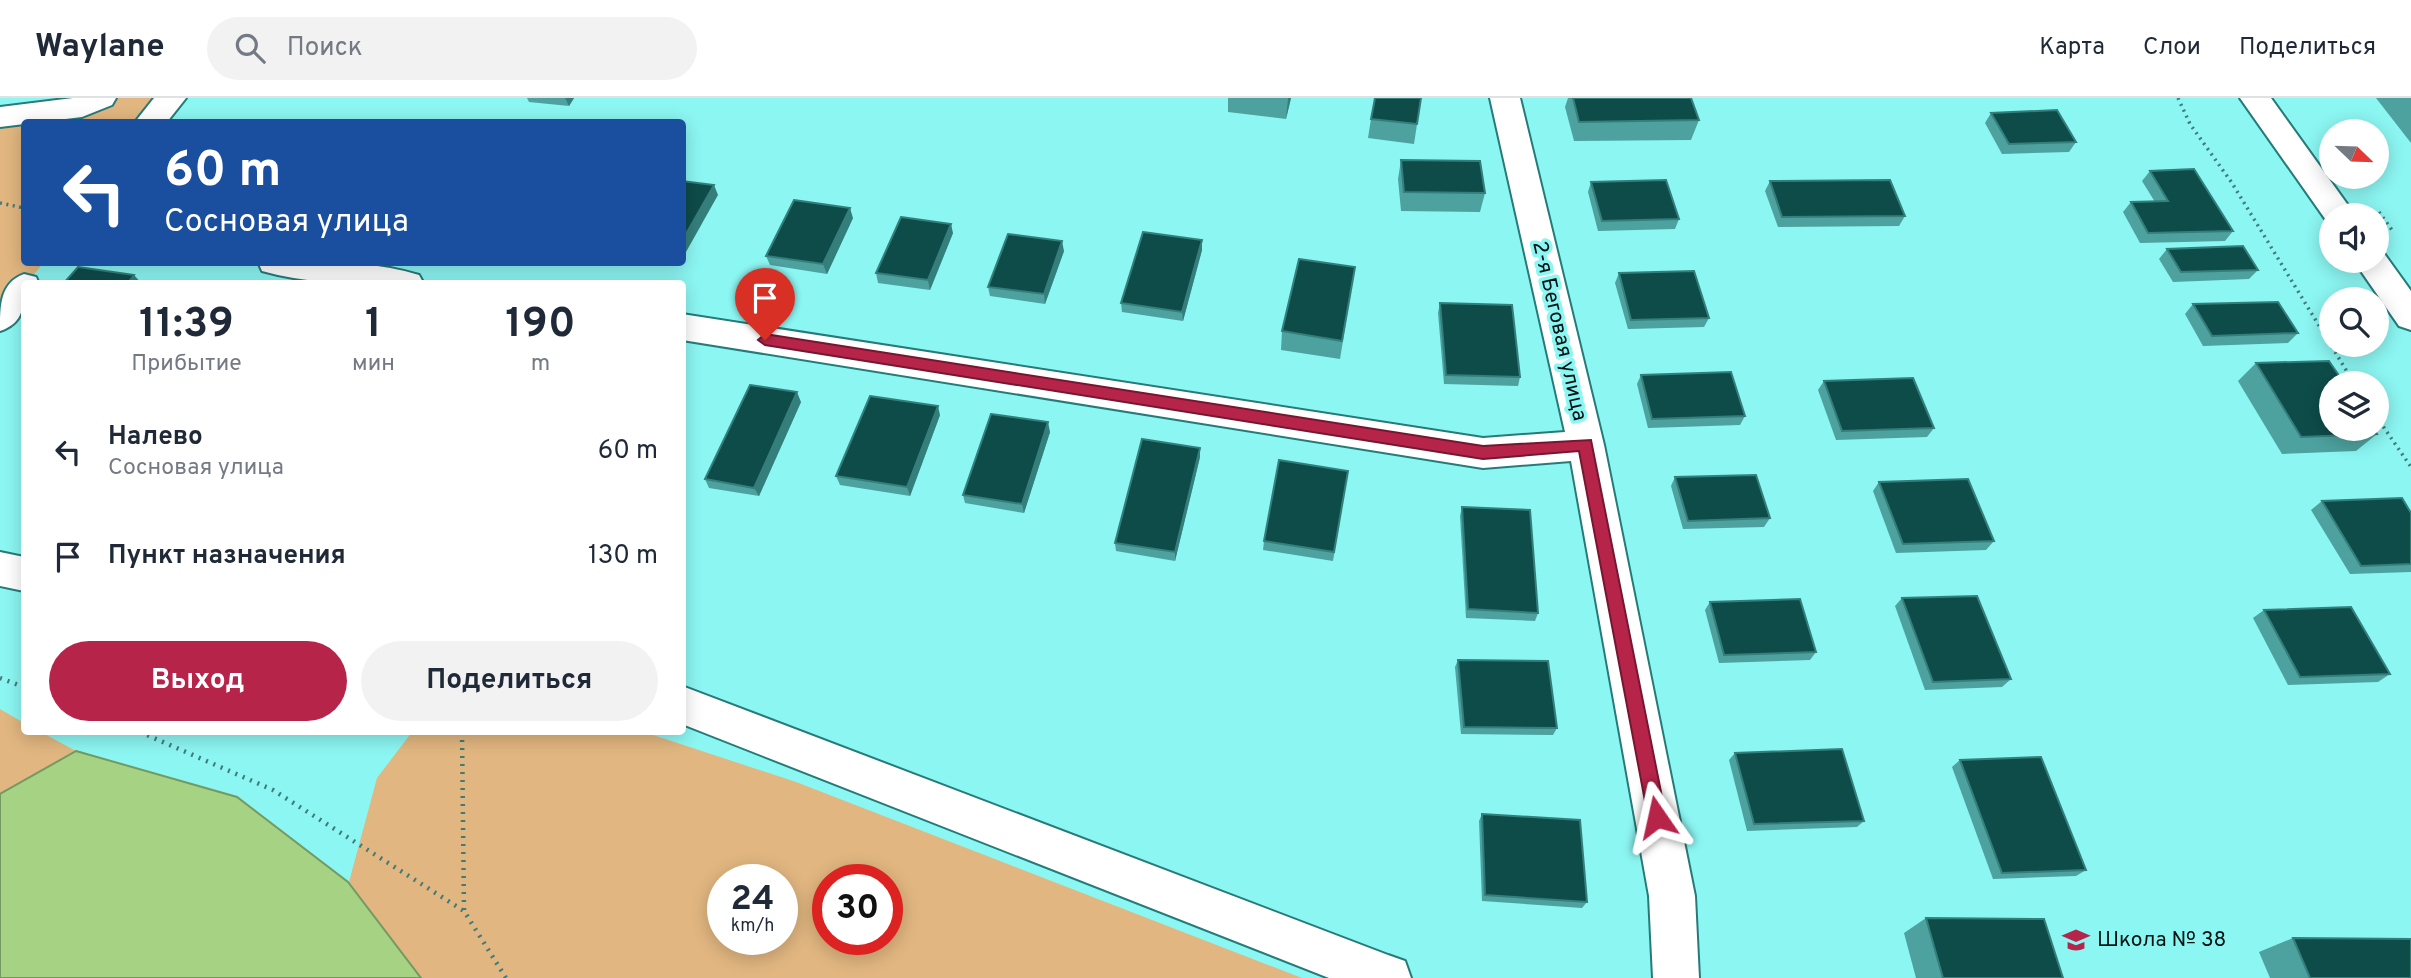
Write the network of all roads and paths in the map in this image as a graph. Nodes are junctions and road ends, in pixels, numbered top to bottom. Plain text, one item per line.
1 (101, 98) edge
2 (171, 98) edge
3 (1505, 98) edge
4 (2178, 98) edge
5 (2255, 98) edge
6 (0, 117) edge
7 (152, 119) edge
8 (0, 203) edge
9 (2330, 203) edge
10 (21, 207) edge
11 (2389, 226) edge
12 (2397, 237) dead end
13 (298, 266) edge
14 (2380, 273) edge
15 (383, 280) edge
16 (21, 291) edge
17 (2411, 317) edge
18 (0, 318) edge
19 (686, 328) edge
20 (2347, 371) edge
21 (2389, 435) edge
22 (1586, 445) junction
23 (2411, 467) edge
24 (0, 569) edge
25 (21, 573) edge
26 (0, 678) edge
27 (21, 686) edge
28 (686, 707) edge
29 (147, 735) edge
30 (462, 735) edge
31 (464, 911) junction
32 (506, 978) edge
33 (1388, 978) edge
34 (1676, 978) edge

1 - 6 street
2 - 7 street
3 - 22 street, 2-я Беговая улица
4 - 20 path
5 - 9 street
8 - 10 path
11 - 12 path
13 - 15 street
14 - 17 street
16 - 18 street
19 - 22 street
21 - 23 path
22 - 34 street, 2-я Беговая улица
24 - 25 street
26 - 27 path
28 - 33 street
29 - 31 path
30 - 31 path
31 - 32 path

